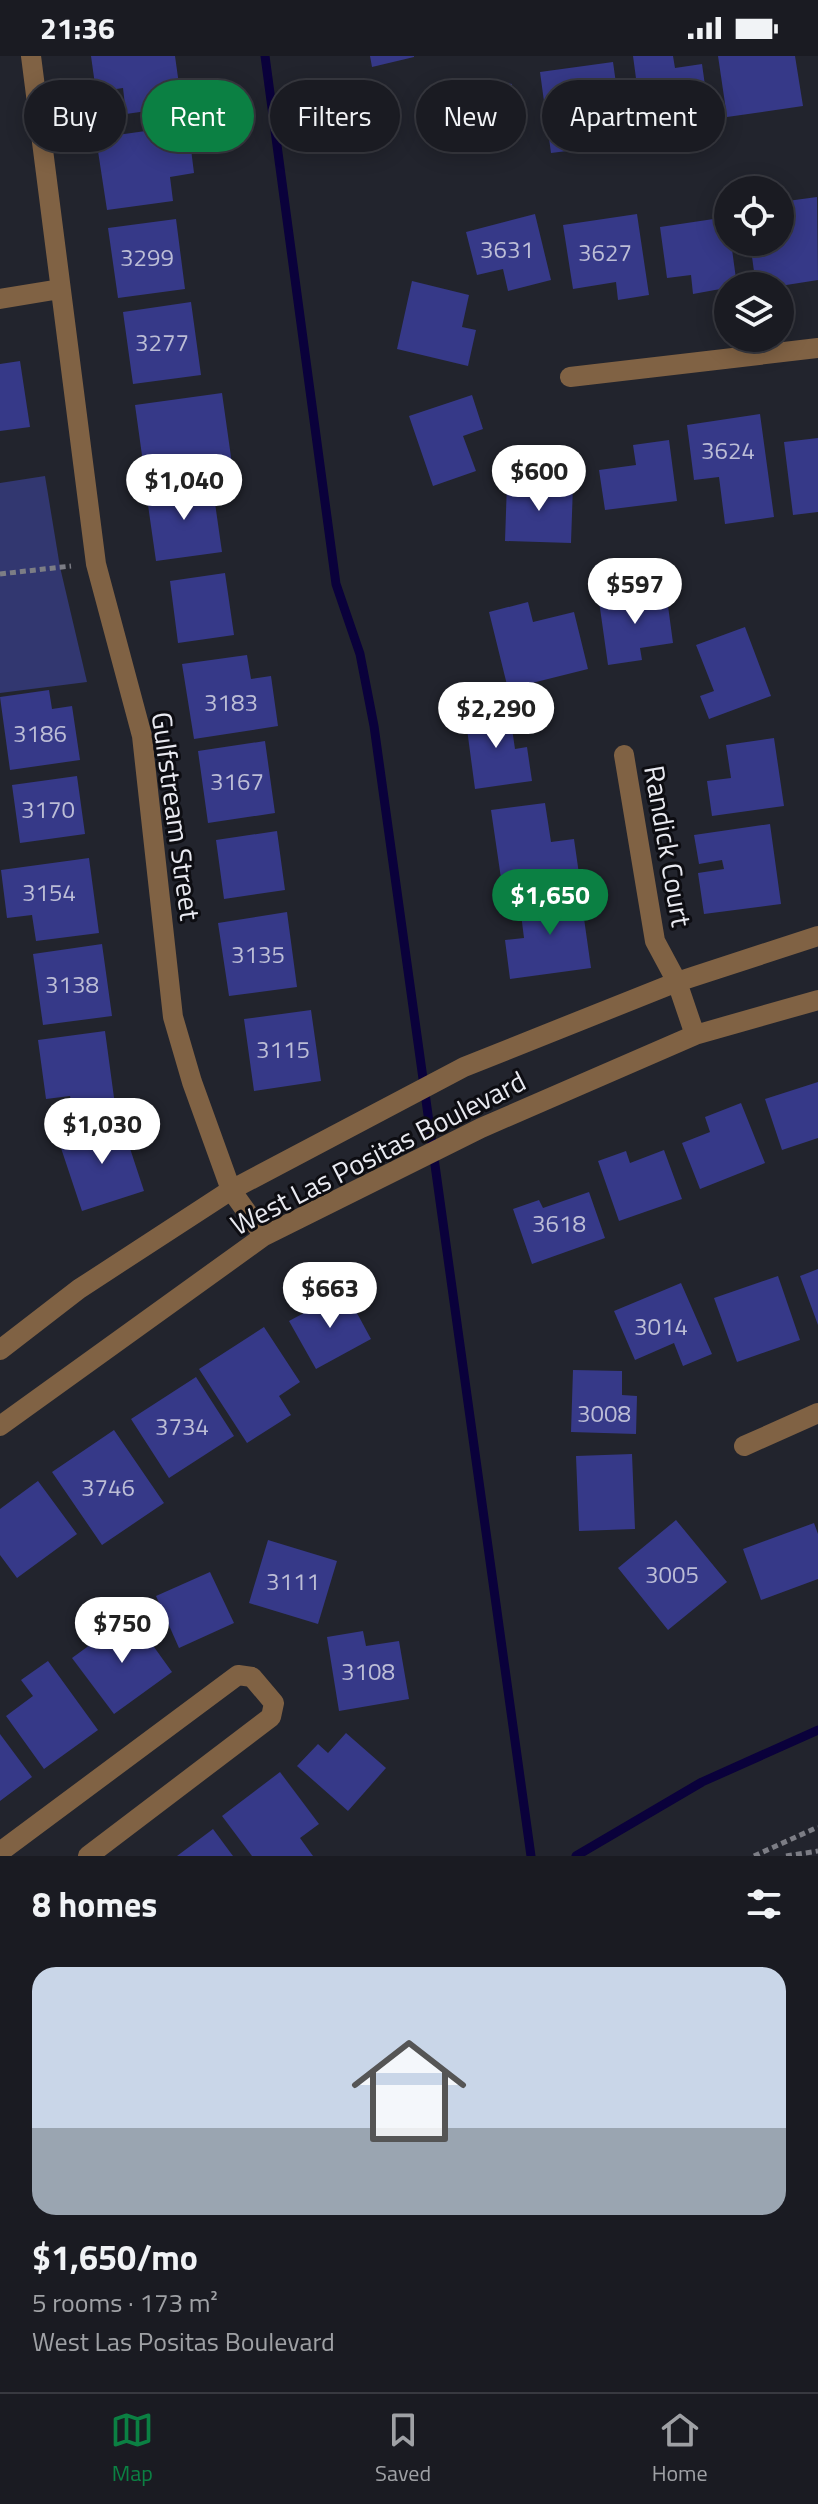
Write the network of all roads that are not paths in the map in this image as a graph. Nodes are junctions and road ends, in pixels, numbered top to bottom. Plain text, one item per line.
1 (31, 56) edge
2 (60, 289) junction
3 (0, 299) edge
4 (818, 348) edge
5 (570, 377) dead end
6 (624, 755) dead end
7 (818, 936) edge
8 (677, 982) junction
9 (818, 1000) edge
10 (695, 1035) junction
11 (231, 1190) junction
12 (264, 1236) junction
13 (0, 1350) edge
14 (818, 1413) edge
15 (0, 1426) edge
16 (744, 1446) dead end
17 (0, 1852) edge
18 (88, 1856) edge

1 - 2 street, Gulfstream Street
2 - 3 street
2 - 11 street, Gulfstream Street
4 - 5 street
6 - 8 street, Randick Court
7 - 8 street, West Las Positas Boulevard
8 - 10 street, Randick Court
8 - 11 street, West Las Positas Boulevard
9 - 10 street, West Las Positas Boulevard
10 - 12 street, West Las Positas Boulevard
11 - 12 street, Gulfstream Street
11 - 13 street, West Las Positas Boulevard
12 - 15 street, West Las Positas Boulevard
14 - 16 street
17 - 18 street

